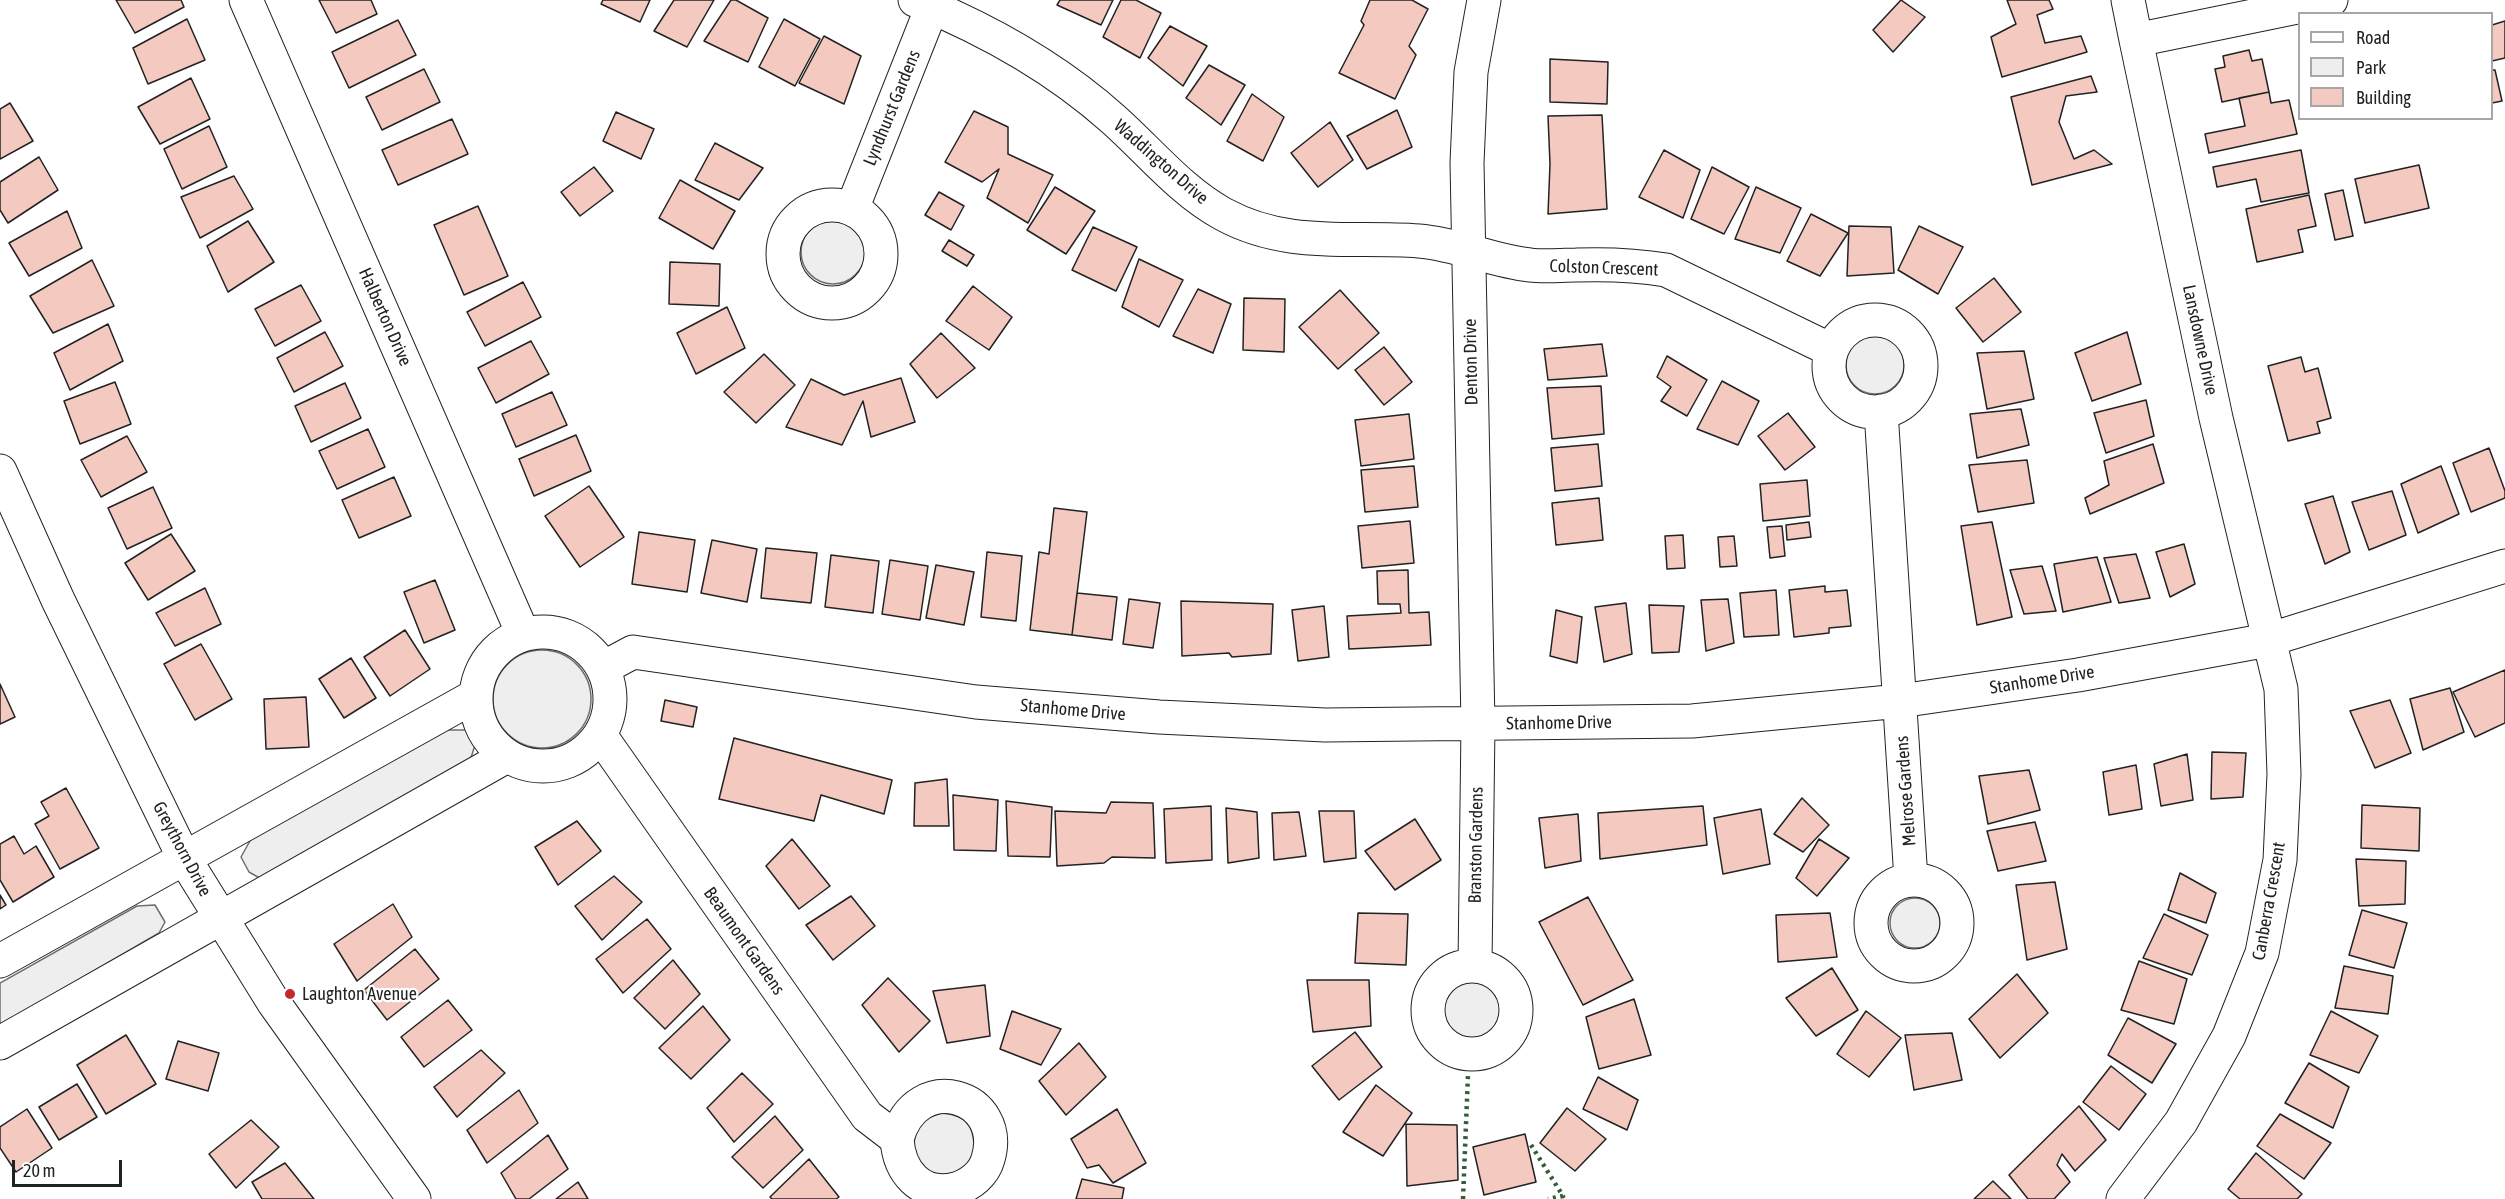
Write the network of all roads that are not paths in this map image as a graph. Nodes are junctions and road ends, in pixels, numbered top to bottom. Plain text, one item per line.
1 (246, 0) edge
2 (1484, 0) edge
3 (2128, 0) edge
4 (2331, 0) edge
5 (924, 3) edge
6 (2136, 40) junction
7 (852, 209) dead end
8 (1469, 252) junction
9 (1832, 350) junction
10 (1881, 411) junction
11 (0, 471) edge
12 (2505, 566) edge
13 (523, 634) junction
14 (2268, 640) junction
15 (603, 668) junction
16 (475, 696) junction
17 (1900, 701) junction
18 (1478, 724) junction
19 (600, 735) junction
20 (507, 756) junction
21 (184, 858) junction
22 (1911, 880) dead end
23 (219, 918) junction
24 (0, 961) edge
25 (1475, 965) dead end
26 (0, 1043) edge
27 (897, 1138) dead end
28 (414, 1199) edge
29 (2123, 1199) edge

1 - 13 street, Halberton Drive
2 - 8 street, Denton Drive
3 - 6 street, Lansdowne Drive
4 - 6 street
5 - 7 street, Lyndhurst Gardens
5 - 8 street, Waddington Drive
6 - 14 street, Lansdowne Drive
8 - 9 street, Colston Crescent
8 - 18 street, Denton Drive
9 - 10 street
9 - 10 street
10 - 17 street
11 - 21 street, Greythorn Drive
12 - 14 street, Stanhome Drive
13 - 15 street
13 - 16 street
14 - 17 street, Stanhome Drive
14 - 29 street, Canberra Crescent
15 - 18 street, Stanhome Drive
15 - 19 street
16 - 20 street
16 - 21 street
17 - 18 street, Stanhome Drive
17 - 22 street, Melrose Gardens
18 - 25 street, Branston Gardens
19 - 20 street
19 - 27 street, Beaumont Gardens
20 - 23 street
21 - 23 street, Greythorn Drive
21 - 24 street
23 - 26 street
23 - 28 street, Greythorn Drive

